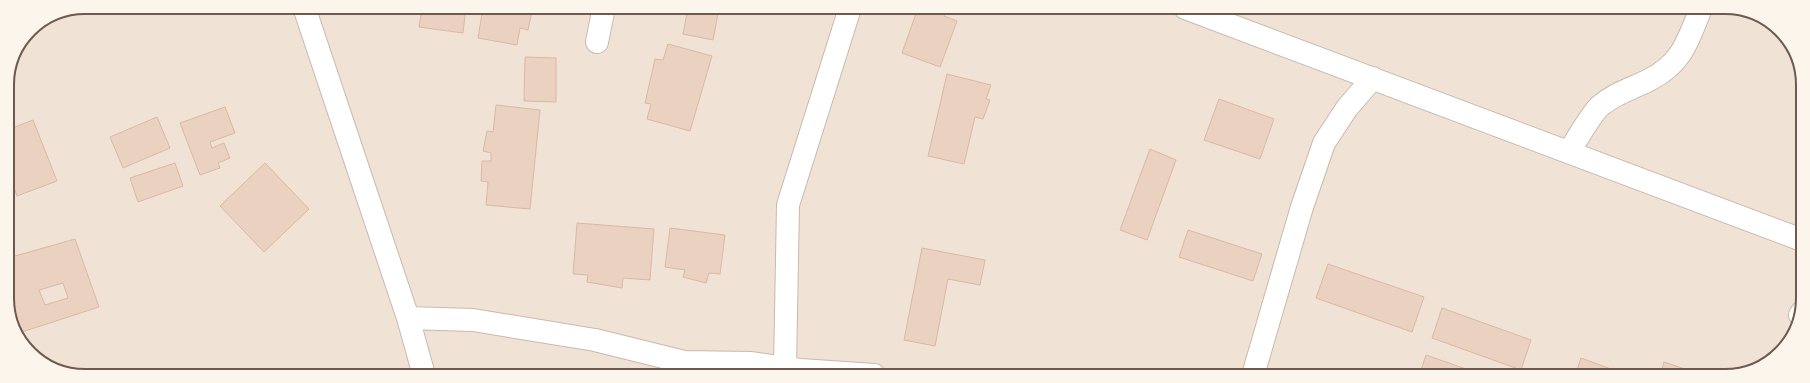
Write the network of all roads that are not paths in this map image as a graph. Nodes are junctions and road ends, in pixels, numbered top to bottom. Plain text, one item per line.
1 (306, 14) edge
2 (603, 14) edge
3 (848, 14) edge
4 (1201, 14) edge
5 (1698, 14) edge
6 (597, 42) dead end
7 (1373, 78) junction
8 (1569, 152) junction
9 (1796, 238) edge
10 (408, 318) junction
11 (786, 368) junction
12 (422, 369) edge
13 (799, 369) edge
14 (1255, 369) edge

1 - 10 street
2 - 6 street
3 - 11 street
4 - 7 street
5 - 8 street
7 - 8 street
7 - 14 street
8 - 9 street
10 - 11 street
10 - 12 street
11 - 13 street

